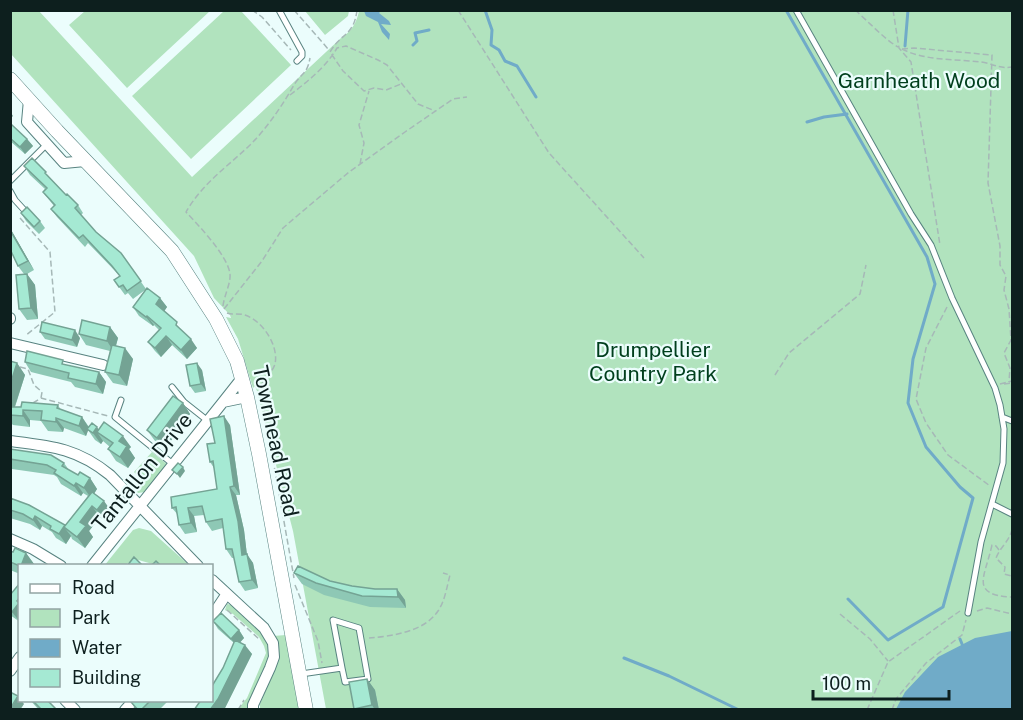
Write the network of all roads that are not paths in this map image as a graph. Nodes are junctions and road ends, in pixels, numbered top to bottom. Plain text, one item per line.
1 (279, 10) edge
2 (796, 10) edge
3 (297, 61) road end
4 (10, 79) edge
5 (29, 100) junction
6 (46, 145) junction
7 (85, 160) junction
8 (10, 181) edge
9 (10, 191) edge
10 (26, 212) edge
11 (13, 344) edge
12 (103, 365) dead end
13 (242, 378) junction
14 (172, 387) dead end
15 (248, 397) junction
16 (121, 400) dead end
17 (223, 402) junction
18 (1002, 417) junction
19 (208, 421) junction
20 (1012, 421) edge
21 (10, 441) edge
22 (174, 465) junction
23 (992, 504) junction
24 (140, 506) junction
25 (1012, 514) edge
26 (10, 539) edge
27 (58, 564) edge
28 (94, 564) edge
29 (196, 564) edge
30 (213, 582) edge
31 (223, 599) junction
32 (968, 613) road end
33 (213, 614) edge
34 (17, 658) edge
35 (342, 668) junction
36 (10, 671) edge
37 (300, 675) junction
38 (254, 710) edge
39 (306, 710) edge

1 - 3 lane
2 - 18 lane
4 - 5 street, Townhead Road
5 - 6 street
5 - 7 street, Townhead Road
6 - 7 street
6 - 8 lane
7 - 13 street, Townhead Road
9 - 10 lane
11 - 12 street
13 - 15 street, Townhead Road
13 - 17 street, Tantallon Drive
14 - 19 lane
15 - 17 street
15 - 37 street, Townhead Road
16 - 22 lane
17 - 19 street, Tantallon Drive
18 - 20 lane
18 - 23 lane
19 - 22 street, Tantallon Drive
21 - 24 street
22 - 24 street, Tantallon Drive
23 - 25 lane
23 - 32 lane
24 - 28 street, Tantallon Drive
24 - 29 street
26 - 27 street
30 - 31 street
31 - 33 street
31 - 38 street
34 - 36 street
35 - 35 lane
35 - 37 lane
37 - 39 street, Townhead Road

